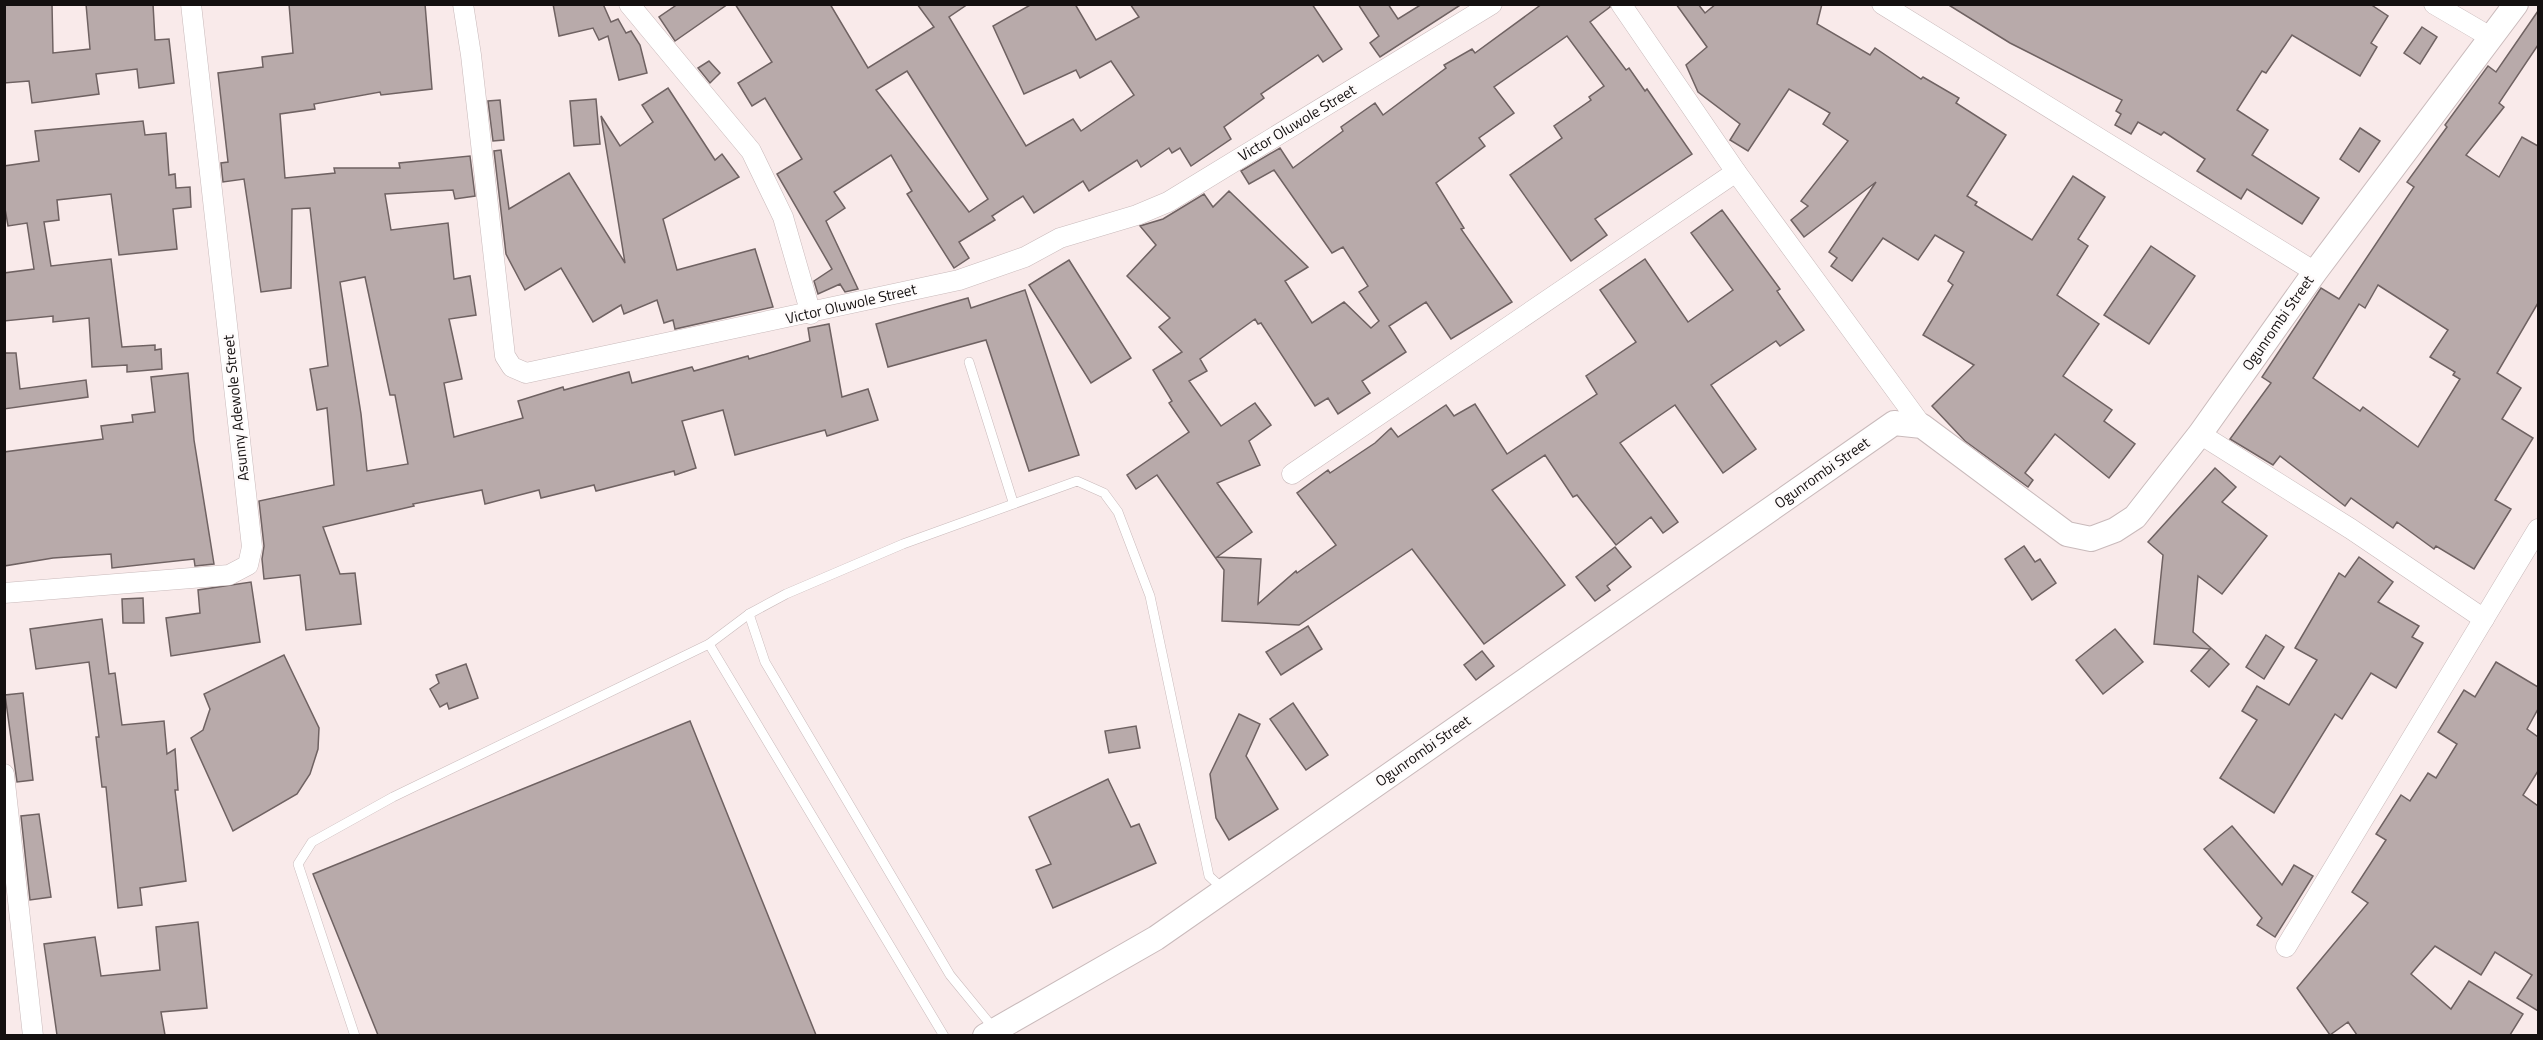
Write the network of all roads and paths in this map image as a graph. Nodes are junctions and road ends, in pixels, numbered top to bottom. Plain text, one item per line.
1 (191, 4) edge
2 (463, 4) edge
3 (629, 4) edge
4 (1492, 4) edge
5 (1621, 4) edge
6 (1882, 4) edge
7 (2434, 4) edge
8 (2516, 4) edge
9 (2492, 38) junction
10 (1736, 172) junction
11 (2315, 272) junction
12 (811, 314) junction
13 (969, 362) dead end
14 (1922, 426) junction
15 (2200, 434) junction
16 (1292, 474) dead end
17 (1013, 502) junction
18 (2538, 529) edge
19 (4, 593) edge
20 (748, 614) junction
21 (2484, 619) junction
22 (709, 644) junction
23 (4, 774) edge
24 (1224, 890) junction
25 (2286, 947) dead end
26 (990, 1033) edge
27 (33, 1035) edge
28 (355, 1035) edge
29 (944, 1035) edge

1 - 19 street, Asunny Adewole Street
2 - 12 street, Victor Oluwole Street
3 - 12 street
4 - 12 street, Victor Oluwole Street
5 - 10 street
6 - 11 street
7 - 9 street
8 - 9 street, Ogunrombi Street
9 - 11 street, Ogunrombi Street
10 - 14 street
10 - 16 street
11 - 15 street, Ogunrombi Street
13 - 17 lane
14 - 15 street, Ogunrombi Street
14 - 24 street, Ogunrombi Street
15 - 21 street
17 - 20 lane
17 - 24 lane
18 - 21 street
20 - 22 lane
20 - 26 lane
21 - 25 street
22 - 28 lane
22 - 29 lane
23 - 27 street
24 - 26 street, Ogunrombi Street

